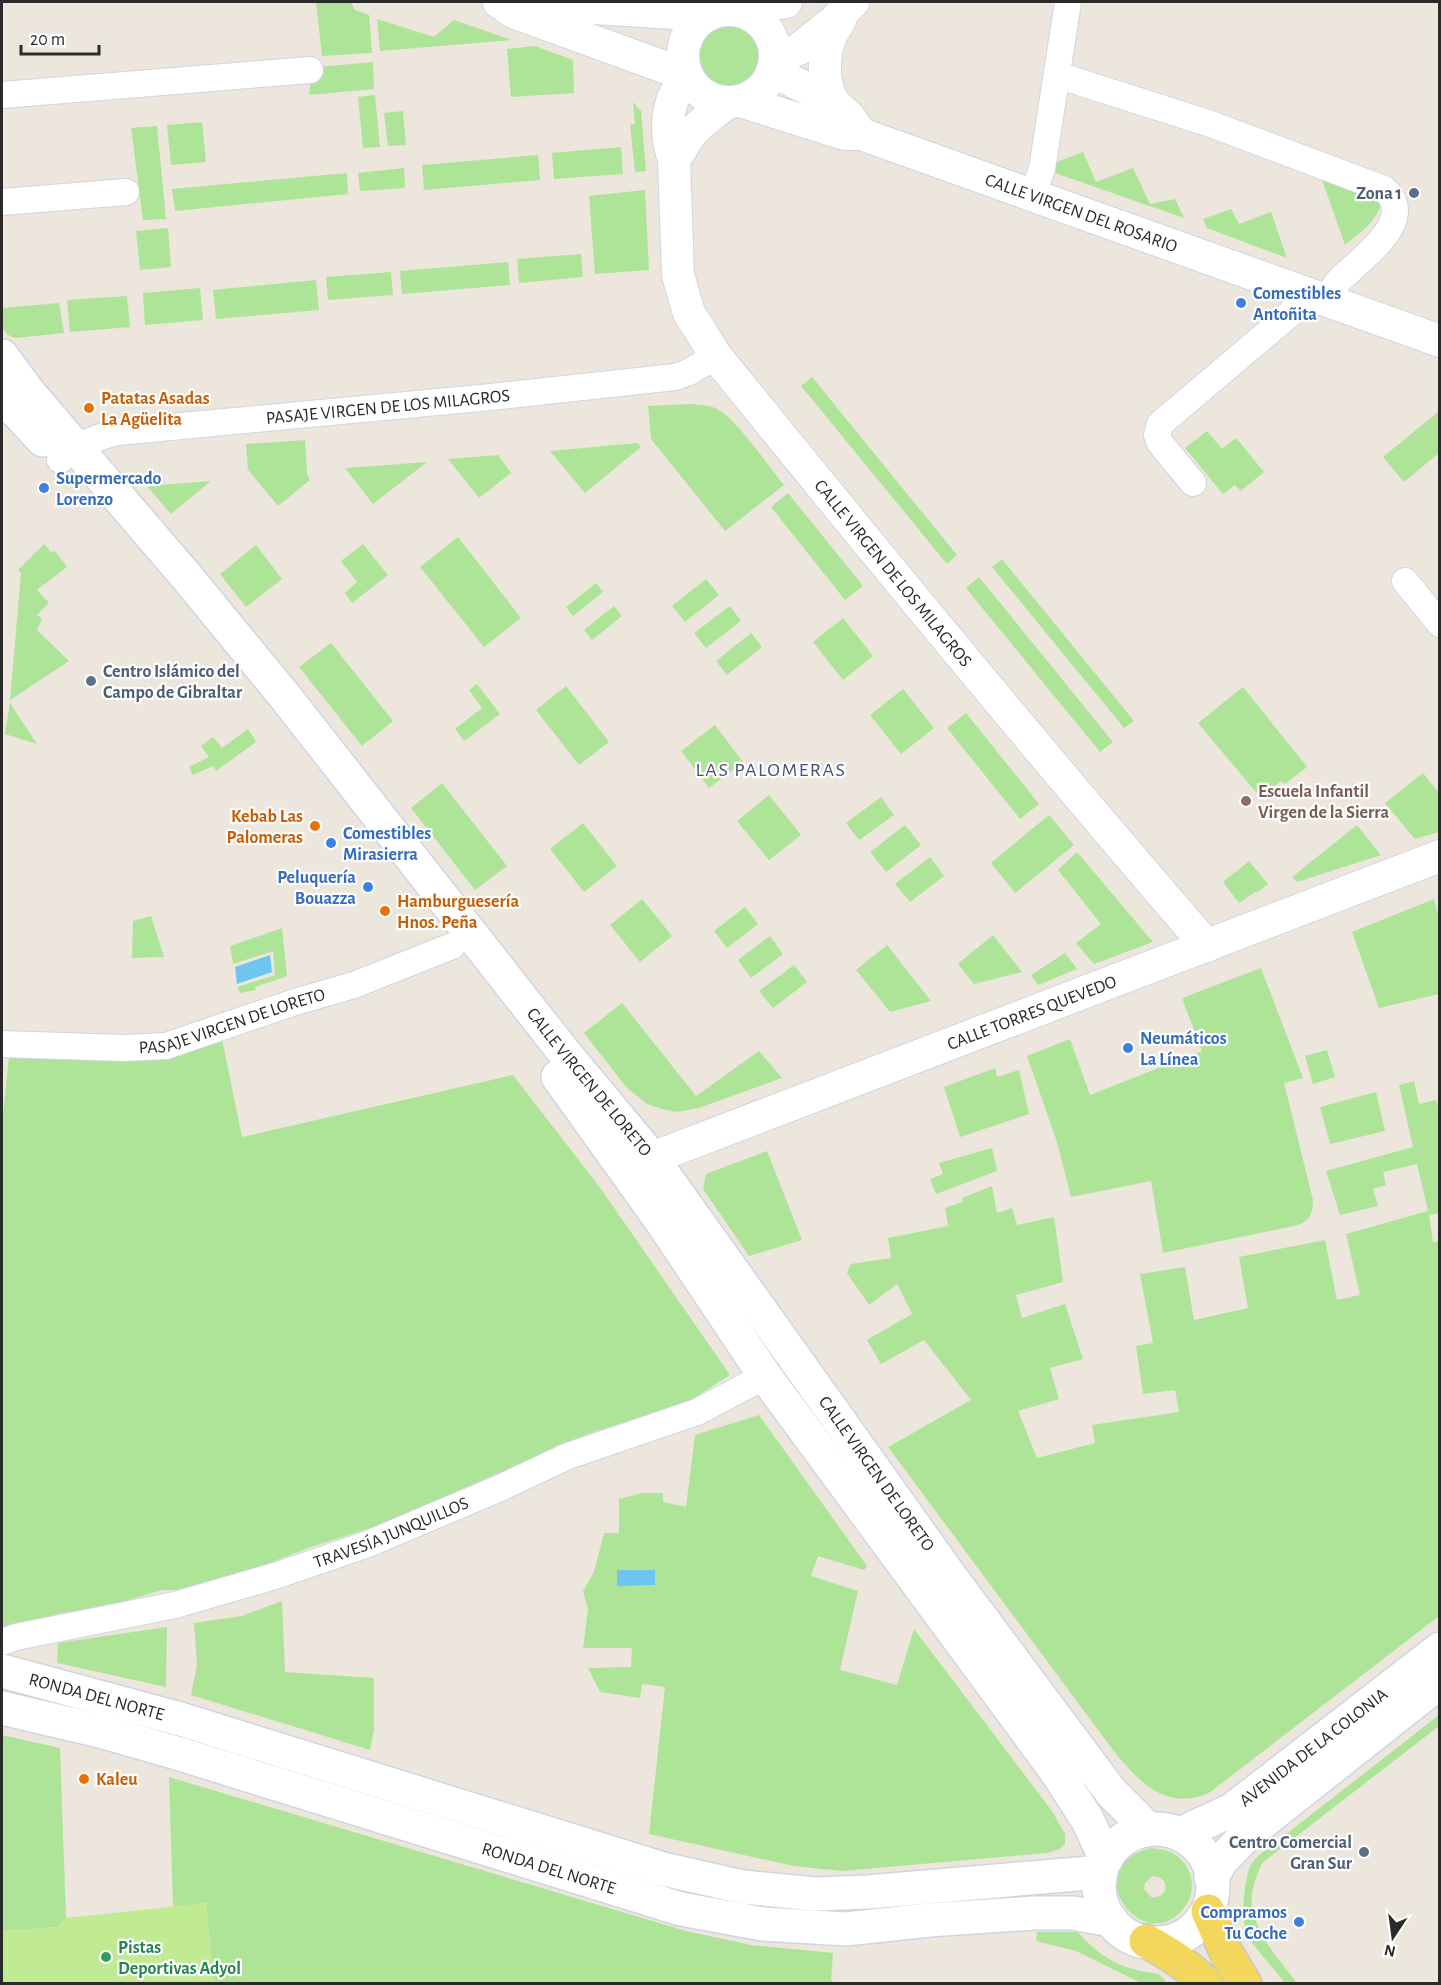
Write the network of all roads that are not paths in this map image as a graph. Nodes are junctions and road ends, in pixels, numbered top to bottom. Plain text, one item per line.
1 (498, 2) edge
2 (533, 2) edge
3 (786, 2) edge
4 (1068, 2) edge
5 (847, 7) edge
6 (721, 13) junction
7 (773, 65) junction
8 (310, 70) dead end
9 (1057, 75) junction
10 (687, 77) junction
11 (2, 95) edge
12 (832, 101) junction
13 (734, 102) junction
14 (861, 134) junction
15 (674, 159) junction
16 (126, 192) dead end
17 (1032, 196) junction
18 (2, 202) edge
19 (1315, 296) junction
20 (1440, 341) edge
21 (2, 356) edge
22 (716, 356) junction
23 (2, 399) edge
24 (68, 453) junction
25 (1192, 483) dead end
26 (1405, 581) dead end
27 (1440, 624) edge
28 (1440, 856) edge
29 (452, 946) junction
30 (1207, 946) junction
31 (2, 1044) edge
32 (640, 1167) junction
33 (765, 1376) junction
34 (2, 1642) edge
35 (1440, 1649) edge
36 (2, 1671) edge
37 (1440, 1682) edge
38 (2, 1708) edge
39 (1148, 1829) junction
40 (1180, 1834) junction
41 (1103, 1865) junction
42 (1211, 1878) junction
43 (1208, 1911) junction
44 (1111, 1920) junction
45 (1146, 1941) junction
46 (1206, 1983) edge
47 (1245, 1983) edge

1 - 10 street
2 - 6 street
3 - 6 street
4 - 9 street
5 - 7 street
5 - 12 street
6 - 7 street
6 - 10 street
7 - 12 street
7 - 13 street
8 - 11 street
9 - 17 street
9 - 19 street
10 - 13 street
10 - 15 street, CALLE VIRGEN DE LOS MILAGROS
12 - 14 street
13 - 14 street, CALLE VIRGEN DEL ROSARIO
13 - 15 street
14 - 17 street, CALLE VIRGEN DEL ROSARIO
15 - 22 street, CALLE VIRGEN DE LOS MILAGROS
16 - 18 street
17 - 19 street, CALLE VIRGEN DEL ROSARIO
19 - 20 street, CALLE VIRGEN DEL ROSARIO
19 - 25 street
21 - 24 main road, CALLE VIRGEN DE LORETO
22 - 24 street, PASAJE VIRGEN DE LOS MILAGROS
22 - 30 street, CALLE VIRGEN DE LOS MILAGROS
23 - 24 main road, CALLE VIRGEN DE LORETO
24 - 29 main road, CALLE VIRGEN DE LORETO
24 - 32 main road, CALLE VIRGEN DE LORETO
26 - 27 street
28 - 30 street, CALLE TORRES QUEVEDO
29 - 31 street, PASAJE VIRGEN DE LORETO
29 - 32 main road, CALLE VIRGEN DE LORETO
30 - 32 street, CALLE TORRES QUEVEDO
32 - 33 main road, CALLE VIRGEN DE LORETO
32 - 39 main road, CALLE VIRGEN DE LORETO
33 - 34 street, TRAVESÍA JUNQUILLOS
33 - 41 main road, CALLE VIRGEN DE LORETO
35 - 40 main road, AVENIDA DE LA COLONIA
36 - 41 main road, RONDA DEL NORTE
37 - 42 main road, AVENIDA DE LA COLONIA
38 - 44 main road, RONDA DEL NORTE
39 - 40 main road
39 - 41 main road
40 - 42 main road
41 - 44 main road
42 - 43 main road
43 - 45 main road
43 - 47 main road
44 - 45 main road
45 - 46 main road

